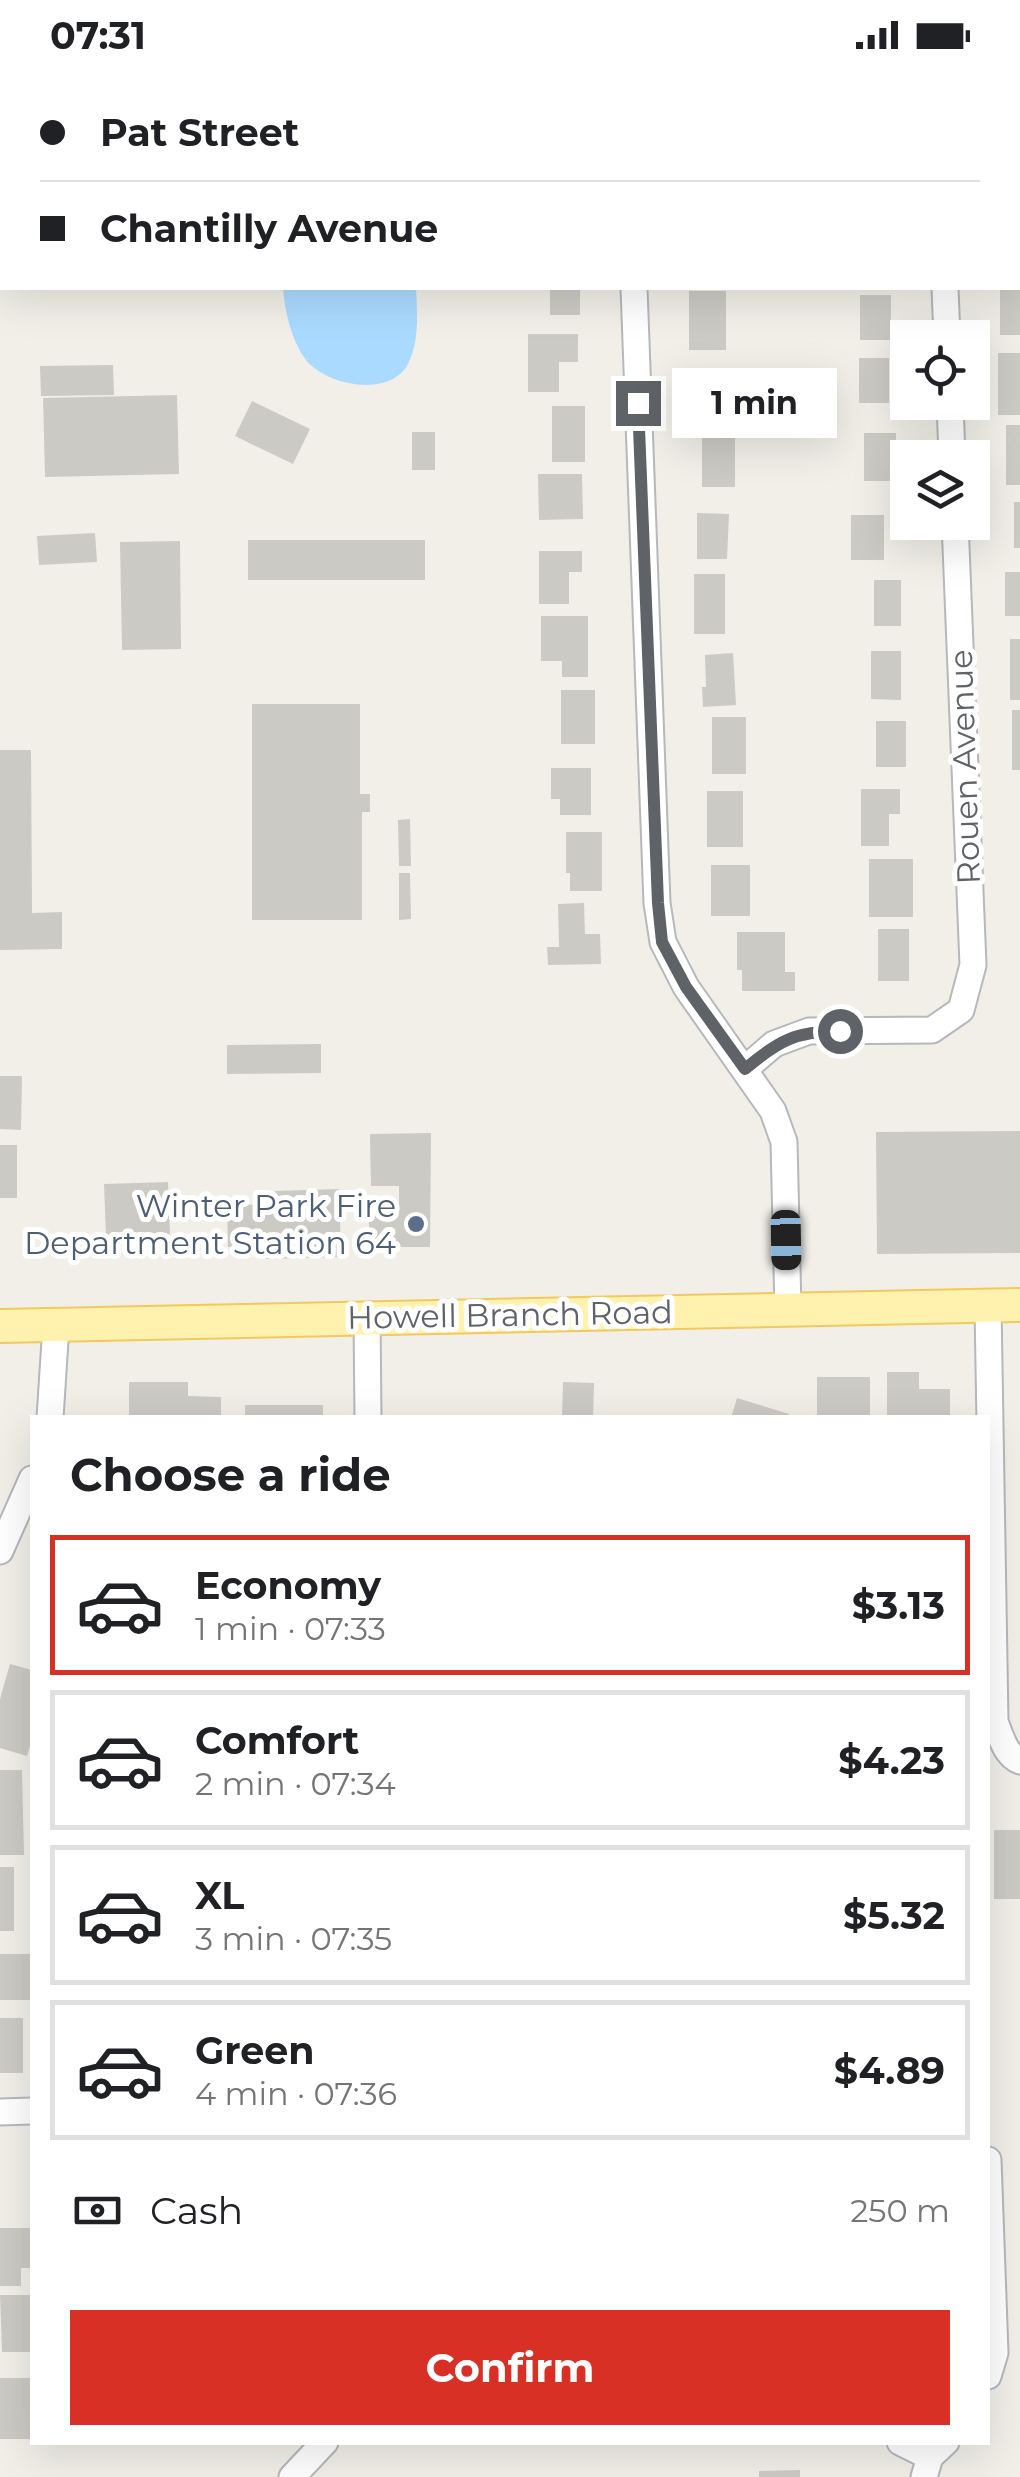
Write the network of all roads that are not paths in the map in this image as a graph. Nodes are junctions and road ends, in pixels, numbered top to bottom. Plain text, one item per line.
1 (634, 290) edge
2 (946, 290) edge
3 (947, 320) edge
4 (956, 540) edge
5 (745, 1069) junction
6 (1004, 1306) edge
7 (788, 1310) junction
8 (368, 1317) junction
9 (0, 1326) edge
10 (56, 1326) junction
11 (50, 1415) edge
12 (368, 1415) edge
13 (30, 1484) edge
14 (0, 1551) edge
15 (991, 1630) edge
16 (1020, 1761) edge
17 (30, 2111) edge
18 (0, 2112) edge
19 (990, 2208) edge
20 (990, 2370) edge
21 (322, 2445) edge
22 (906, 2445) edge
23 (933, 2459) edge
24 (292, 2477) edge

1 - 5 street
2 - 3 street
4 - 5 street, Rouen Avenue
5 - 7 street
6 - 7 main road, Howell Branch Road
6 - 15 street
7 - 8 main road, Howell Branch Road
8 - 10 main road, Howell Branch Road
8 - 12 street
9 - 10 main road, Howell Branch Road
10 - 11 street
13 - 14 street
15 - 16 street
17 - 18 street
19 - 20 street
21 - 24 street
22 - 23 street

